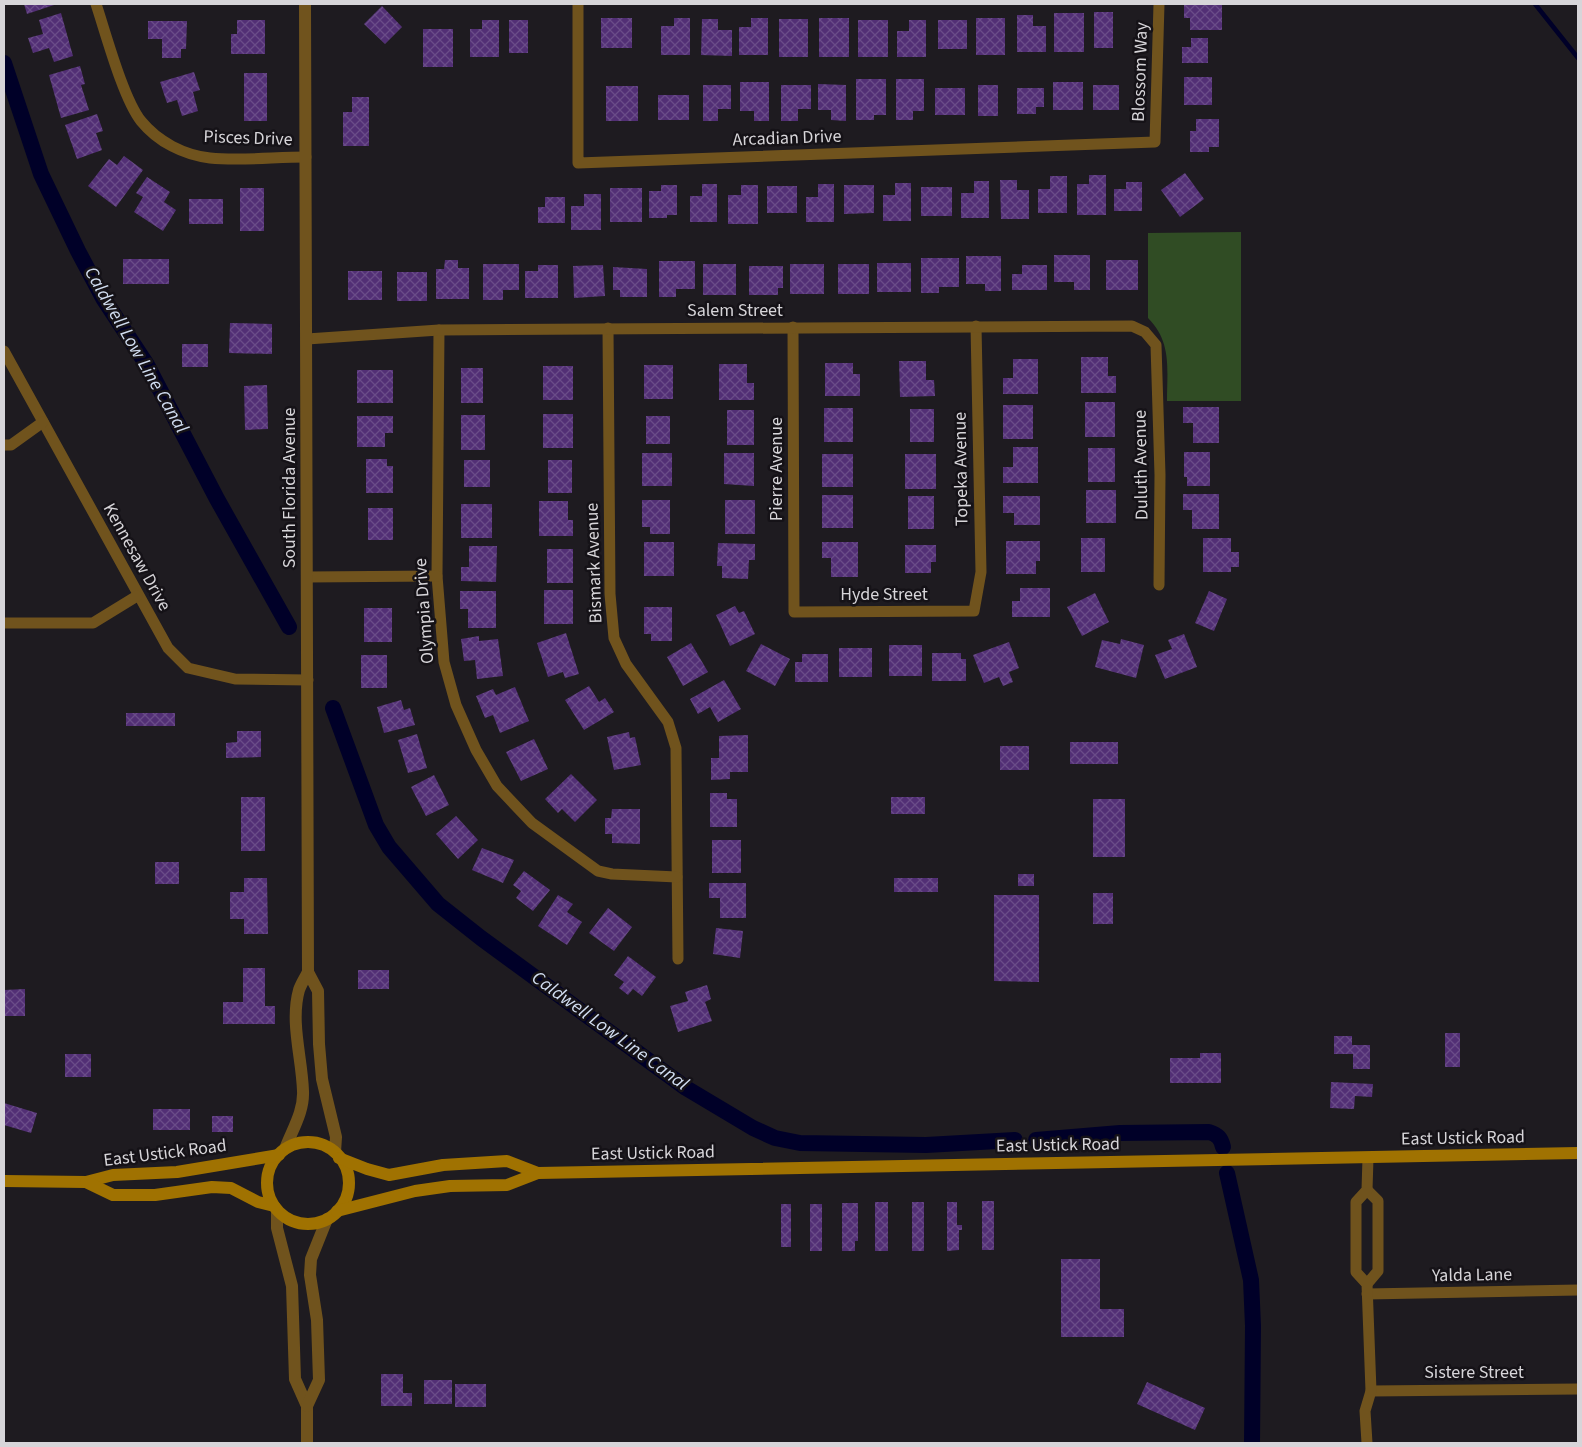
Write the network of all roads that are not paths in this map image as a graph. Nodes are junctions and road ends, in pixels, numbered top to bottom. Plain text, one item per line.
1 (96, 4) edge
2 (305, 4) edge
3 (578, 4) edge
4 (1159, 4) edge
5 (1155, 142) joint
6 (306, 157) junction
7 (976, 326) junction
8 (794, 327) junction
9 (608, 328) junction
10 (439, 330) junction
11 (307, 339) junction
12 (1156, 345) joint
13 (4, 351) edge
14 (43, 422) junction
15 (4, 445) edge
16 (437, 576) junction
17 (307, 577) junction
18 (1160, 584) dead end
19 (137, 596) junction
20 (974, 611) joint
21 (794, 612) joint
22 (4, 623) edge
23 (308, 680) junction
24 (677, 877) junction
25 (678, 959) dead end
26 (308, 972) junction
27 (282, 1152) junction
28 (1578, 1153) edge
29 (337, 1155) junction
30 (1368, 1158) junction
31 (538, 1173) junction
32 (4, 1181) edge
33 (86, 1182) junction
34 (1367, 1190) junction
35 (276, 1208) junction
36 (332, 1215) junction
37 (1367, 1289) junction
38 (1578, 1290) edge
39 (1578, 1389) edge
40 (1371, 1391) junction
41 (307, 1406) junction
42 (307, 1443) edge
43 (1367, 1443) edge

1 - 6 street, Pisces Drive
2 - 6 street, South Florida Avenue
3 - 5 street, Arcadian Drive
4 - 5 street, Blossom Way
6 - 11 street, South Florida Avenue
7 - 8 street, Salem Street
7 - 12 street, Salem Street
7 - 20 street, Topeka Avenue
8 - 9 street, Salem Street
8 - 21 street, Pierre Avenue
9 - 10 street, Salem Street
9 - 24 street, Bismark Avenue
10 - 11 street, Salem Street
10 - 16 street, Olympia Drive
11 - 17 street, South Florida Avenue
12 - 18 street, Duluth Avenue
13 - 14 street, Kennesaw Drive
14 - 15 street
14 - 19 street, Kennesaw Drive
16 - 17 street
16 - 24 street, Olympia Drive
17 - 23 street, South Florida Avenue
19 - 22 street
19 - 23 street, Kennesaw Drive
20 - 21 street, Hyde Street
23 - 26 street, South Florida Avenue
24 - 25 street, Bismark Avenue
26 - 27 street, South Florida Avenue
26 - 29 street, South Florida Avenue
27 - 29 main road
27 - 33 main road, East Ustick Road
27 - 35 main road
28 - 30 main road, East Ustick Road
29 - 31 main road, East Ustick Road
29 - 36 main road
30 - 31 main road, East Ustick Road
30 - 34 street
31 - 36 main road, East Ustick Road
32 - 33 main road, East Ustick Road
33 - 35 main road, East Ustick Road
34 - 37 street
34 - 37 street
35 - 36 main road
35 - 41 street
36 - 41 street
37 - 38 street, Yalda Lane
37 - 40 street
39 - 40 street, Sistere Street
40 - 43 street
41 - 42 street

